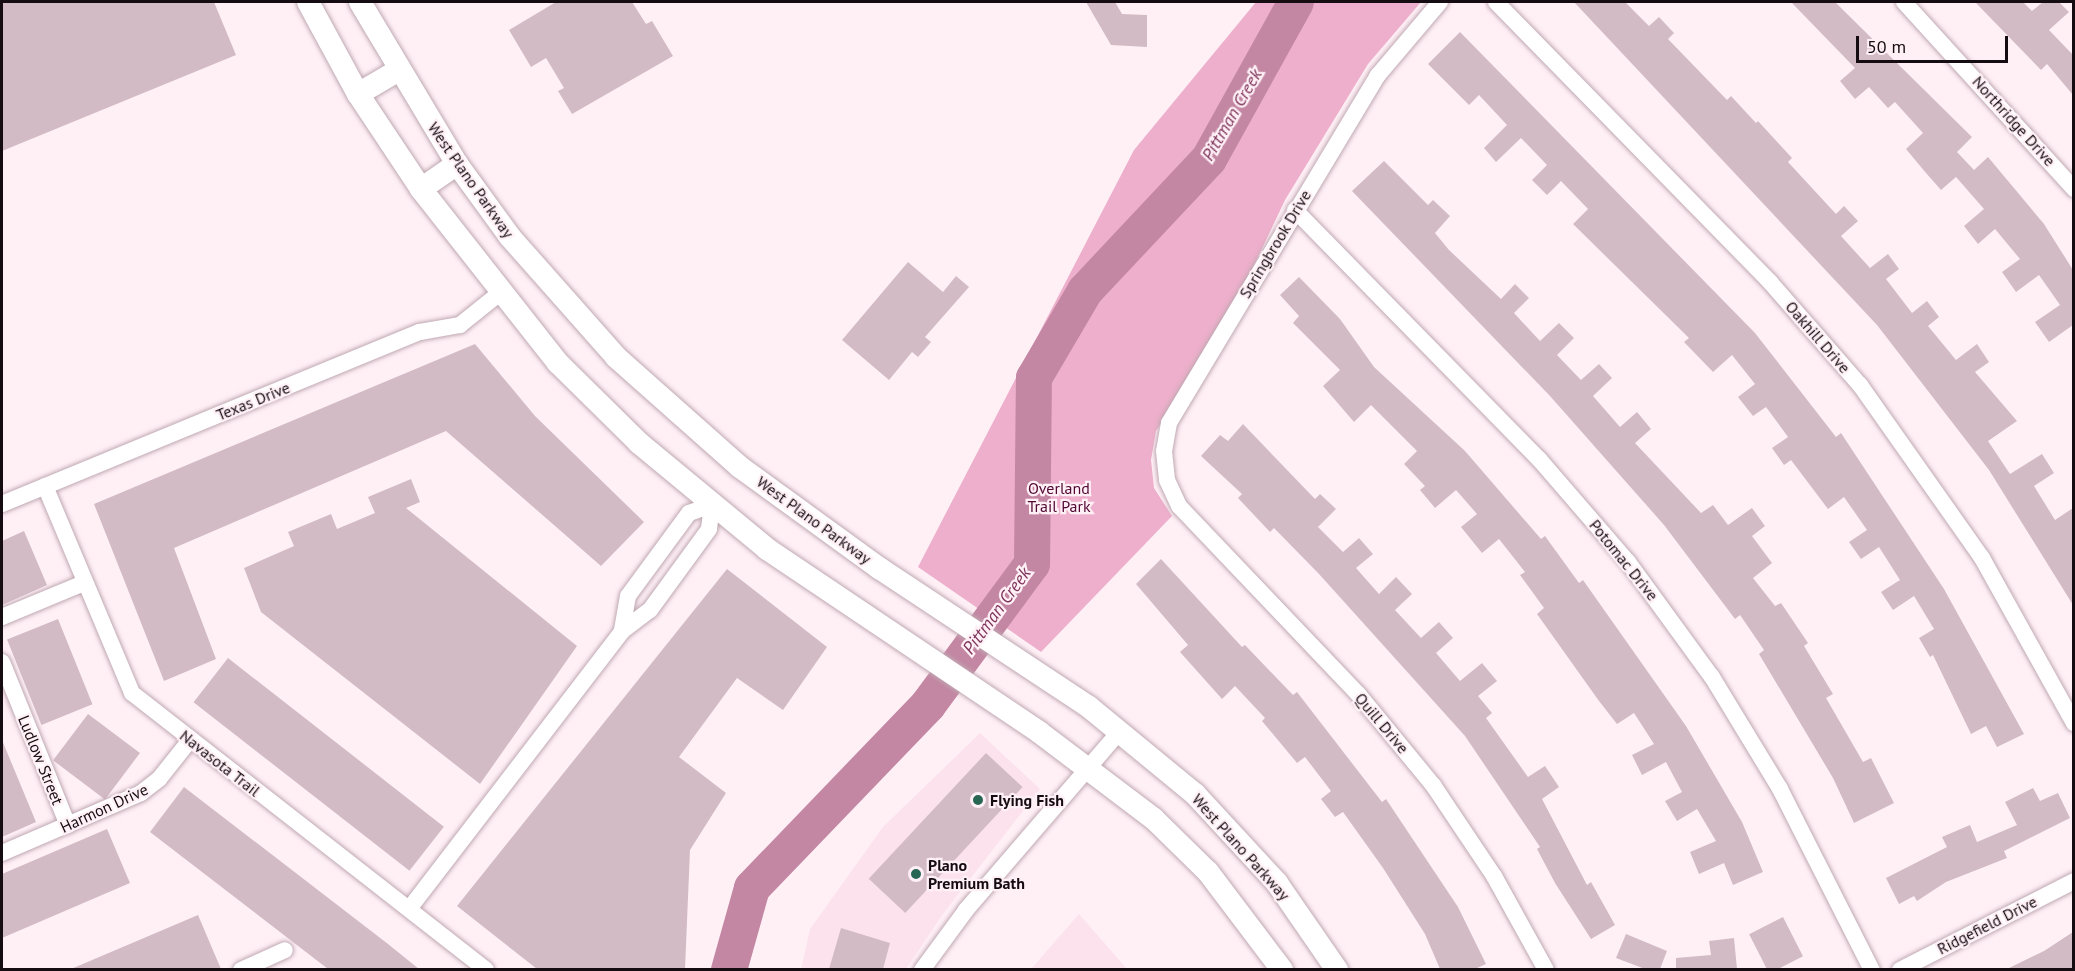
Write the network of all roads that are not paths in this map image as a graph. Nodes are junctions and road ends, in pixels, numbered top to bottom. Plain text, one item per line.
1 (308, 2) edge
2 (360, 2) edge
3 (1440, 2) edge
4 (1496, 2) edge
5 (1904, 2) edge
6 (397, 71) junction
7 (358, 94) junction
8 (457, 164) junction
9 (421, 189) junction
10 (2073, 189) edge
11 (1295, 210) junction
12 (501, 293) junction
13 (45, 486) junction
14 (2, 504) edge
15 (712, 505) junction
16 (1179, 506) joint
17 (84, 583) junction
18 (2, 617) edge
19 (622, 631) junction
20 (2, 662) edge
21 (2073, 723) edge
22 (1120, 731) junction
23 (190, 741) junction
24 (1089, 769) junction
25 (68, 825) junction
26 (2, 853) edge
27 (2073, 881) edge
28 (410, 909) junction
29 (285, 950) dead end
30 (241, 969) edge
31 (486, 969) edge
32 (922, 969) edge
33 (1282, 969) edge
34 (1337, 969) edge
35 (1546, 969) edge
36 (1872, 969) edge
37 (1900, 969) edge

1 - 7 main road
2 - 6 main road, West Plano Parkway
3 - 11 street, Springbrook Drive
4 - 21 street, Oakhill Drive
5 - 10 street, Northridge Drive
6 - 7 main road
6 - 8 main road, West Plano Parkway
7 - 9 main road
8 - 9 main road
8 - 22 main road, West Plano Parkway
9 - 12 main road
11 - 16 street, Springbrook Drive
11 - 36 street, Potomac Drive
12 - 13 street, Texas Drive
12 - 15 main road
13 - 14 street, Texas Drive
13 - 17 street, Navasota Trail
15 - 19 street
15 - 19 street
15 - 24 main road
16 - 35 street, Quill Drive
17 - 18 street
17 - 23 street, Navasota Trail
19 - 28 street
20 - 25 street, Ludlow Street
22 - 24 street
22 - 34 main road, West Plano Parkway
23 - 25 street, Harmon Drive
23 - 28 street, Navasota Trail
24 - 32 street
24 - 33 main road
25 - 26 street, Harmon Drive
27 - 37 street, Ridgefield Drive
28 - 31 street, Navasota Trail
29 - 30 street

